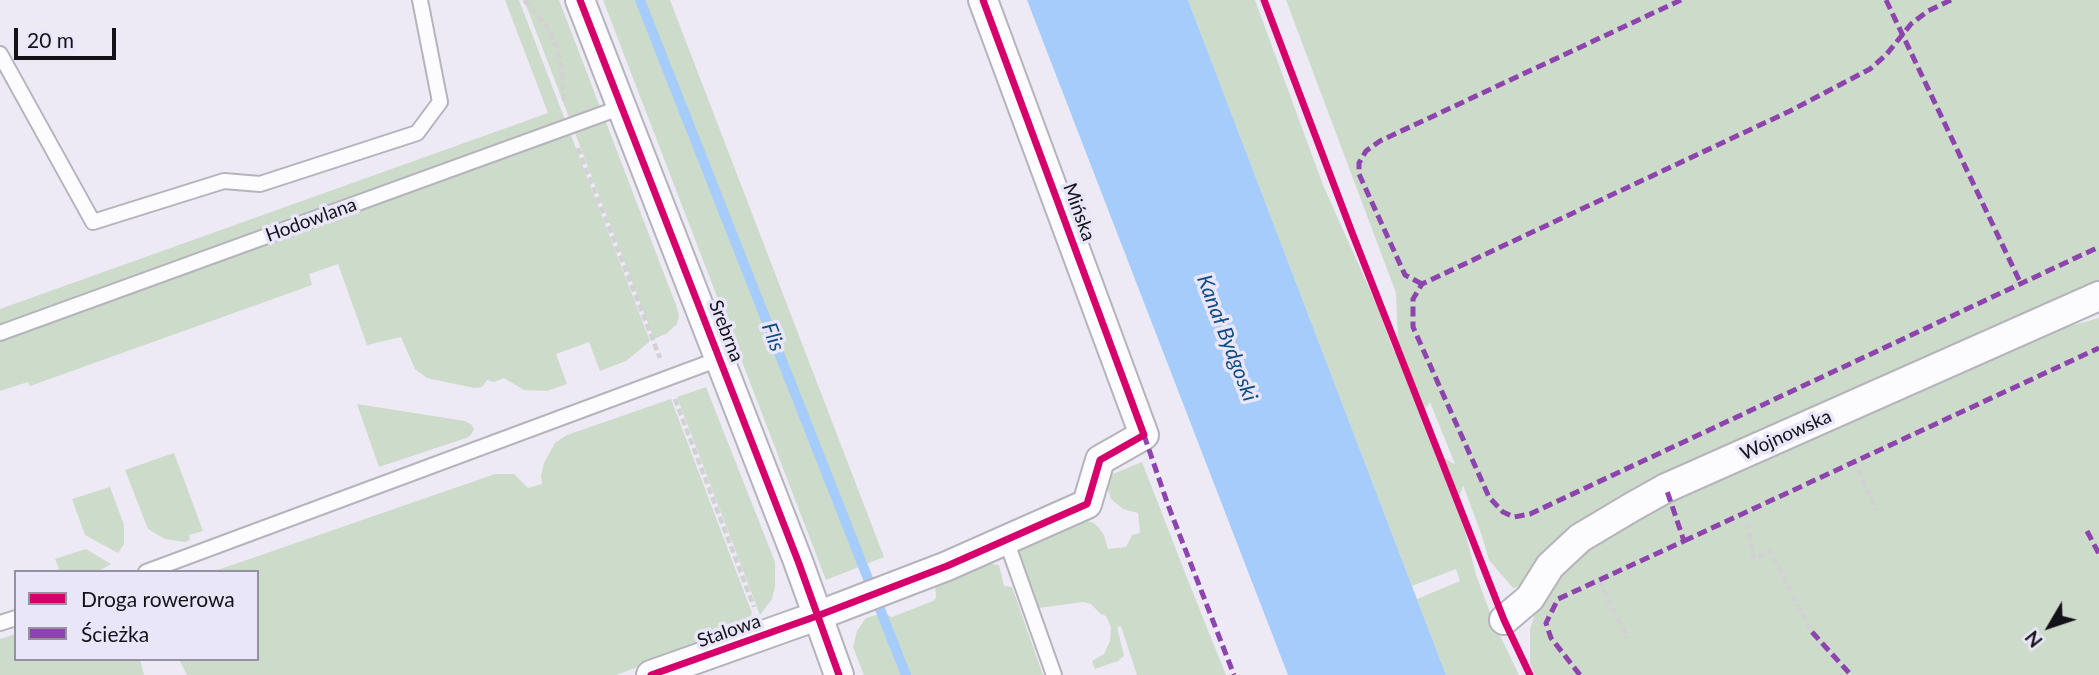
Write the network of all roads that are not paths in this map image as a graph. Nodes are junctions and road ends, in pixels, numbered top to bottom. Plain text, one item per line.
1 (420, 0) edge
2 (580, 0) edge
3 (983, 0) edge
4 (0, 54) edge
5 (622, 107) junction
6 (2099, 296) edge
7 (0, 333) edge
8 (719, 359) junction
9 (1144, 435) joint
10 (1006, 540) junction
11 (151, 570) edge
12 (817, 616) junction
13 (1504, 620) dead end
14 (651, 675) edge
15 (839, 675) edge
16 (1054, 675) edge

1 - 4 lane
2 - 5 street, Srebrna
3 - 9 street, Mińska
5 - 7 lane, Hodowlana
5 - 8 street, Srebrna
6 - 13 street, Wojnowska
8 - 11 lane
8 - 12 street, Srebrna
9 - 10 street, Stalowa
10 - 12 street, Stalowa
10 - 16 lane
12 - 14 street, Stalowa
12 - 15 street, Srebrna

